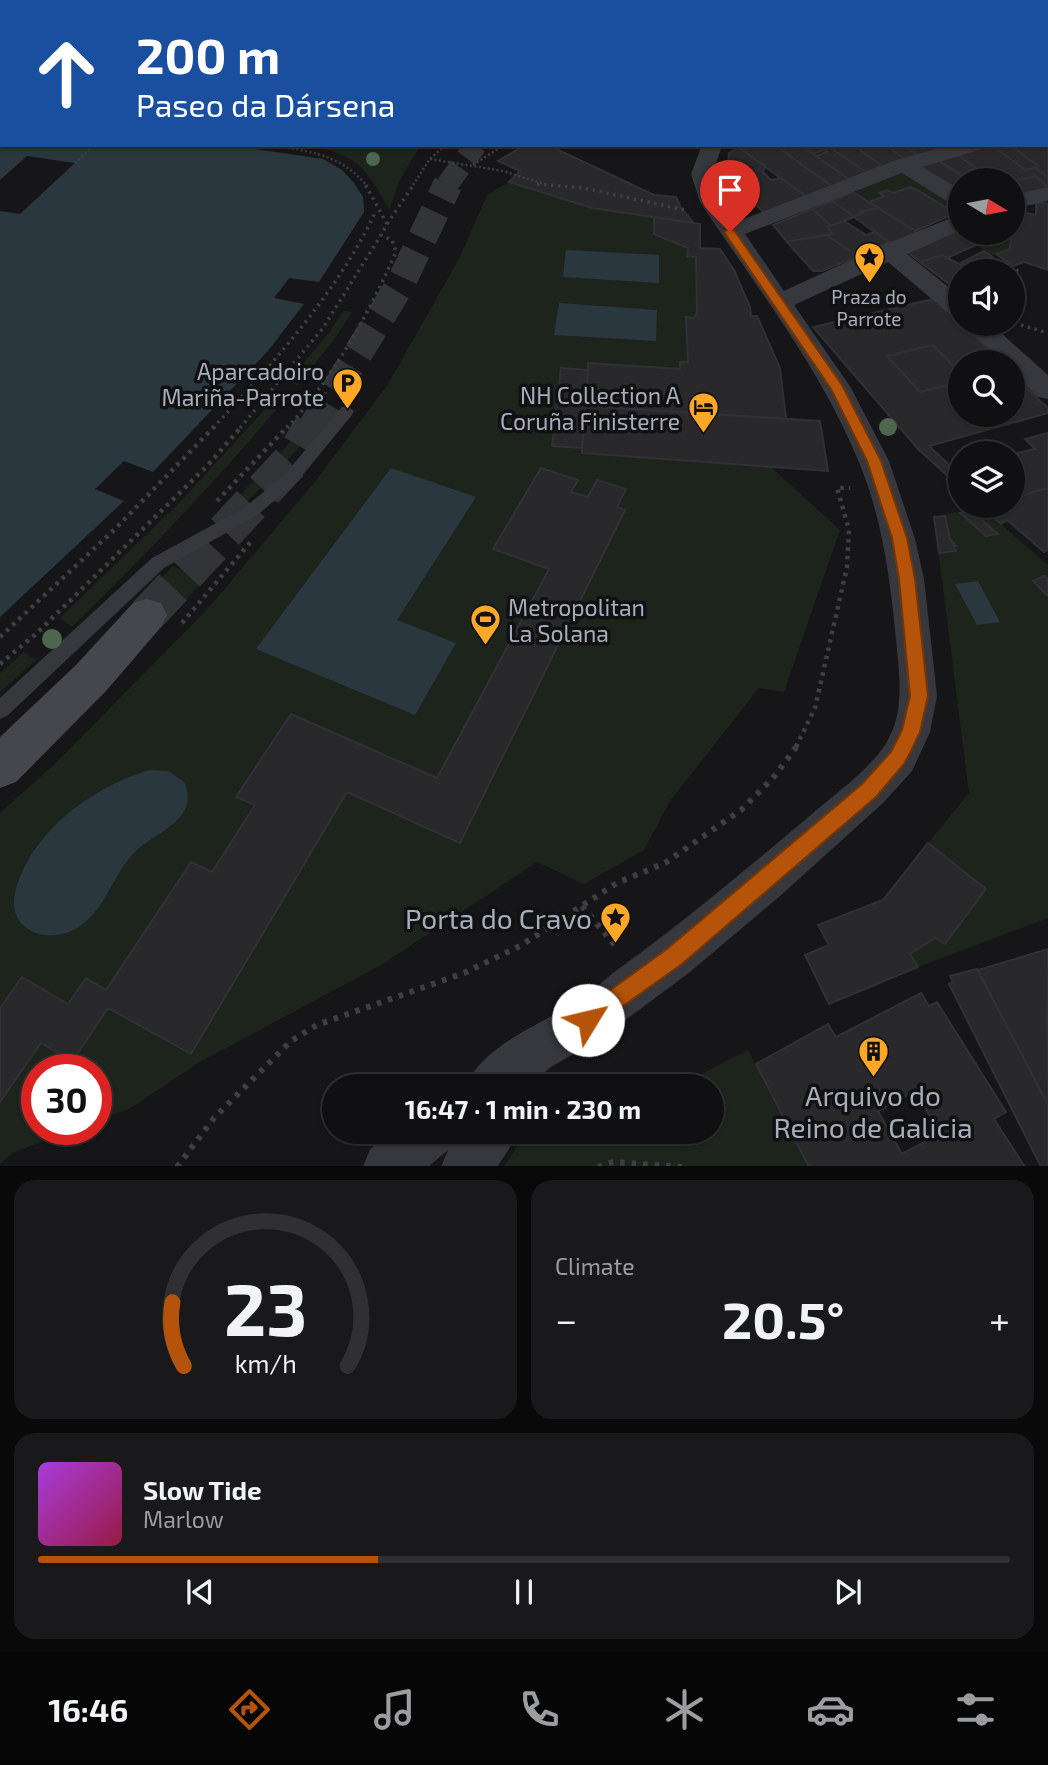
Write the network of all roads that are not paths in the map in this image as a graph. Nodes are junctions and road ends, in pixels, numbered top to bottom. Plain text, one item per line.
1 (711, 147) edge
2 (968, 147) edge
3 (904, 165) junction
4 (948, 192) edge
5 (1048, 194) edge
6 (1026, 199) edge
7 (948, 226) edge
8 (730, 232) junction
9 (889, 251) junction
10 (948, 298) edge
11 (779, 302) junction
12 (989, 336) edge
13 (1048, 390) edge
14 (344, 405) road end
15 (162, 622) tunnel mouth
16 (0, 710) edge
17 (0, 767) edge
18 (531, 1069) edge
19 (417, 1144) edge
20 (432, 1144) edge
21 (483, 1144) edge
22 (389, 1166) edge
23 (408, 1166) edge
24 (467, 1166) edge

1 - 8 street
2 - 3 street
3 - 4 street
3 - 8 street
5 - 6 street
7 - 9 street
8 - 11 street
9 - 10 street
9 - 11 street
11 - 18 street
12 - 13 street
14 - 16 lane
15 - 17 main road
19 - 22 street
20 - 23 street
21 - 24 street

